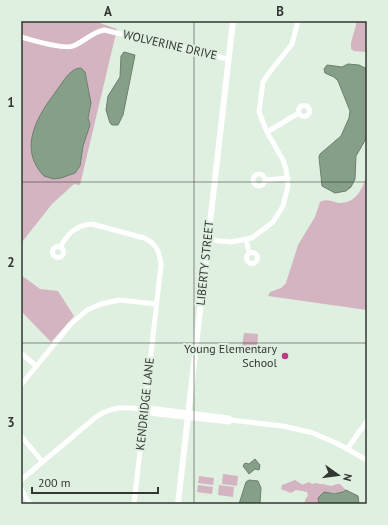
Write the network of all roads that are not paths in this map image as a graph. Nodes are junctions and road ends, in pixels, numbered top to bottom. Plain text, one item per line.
1 (232, 21) edge
2 (298, 21) edge
3 (21, 37) edge
4 (228, 59) junction
5 (299, 113) dead end
6 (267, 132) junction
7 (288, 178) junction
8 (265, 180) dead end
9 (208, 240) junction
10 (246, 240) junction
11 (60, 248) dead end
12 (249, 253) dead end
13 (156, 304) junction
14 (21, 353) edge
15 (36, 366) junction
16 (21, 385) edge
17 (144, 409) junction
18 (188, 415) junction
19 (367, 421) edge
20 (21, 436) edge
21 (347, 449) junction
22 (367, 460) edge
23 (42, 461) junction
24 (21, 480) edge
25 (21, 489) edge
26 (30, 504) edge
27 (134, 504) edge
28 (178, 504) edge

1 - 4 street, LIBERTY STREET
2 - 6 street
3 - 4 street, WOLVERINE DRIVE
4 - 9 street, LIBERTY STREET
5 - 6 street
6 - 7 street
7 - 8 street
7 - 10 street
9 - 10 street
9 - 18 street, LIBERTY STREET
10 - 12 street
11 - 13 street, KENDRIDGE LANE
13 - 15 street
13 - 17 street, KENDRIDGE LANE
14 - 15 street
15 - 16 street
17 - 18 street
17 - 23 street
17 - 27 street, KENDRIDGE LANE
18 - 21 street
18 - 28 street, LIBERTY STREET
19 - 21 street
20 - 23 street
21 - 22 street
23 - 24 street
25 - 26 street

